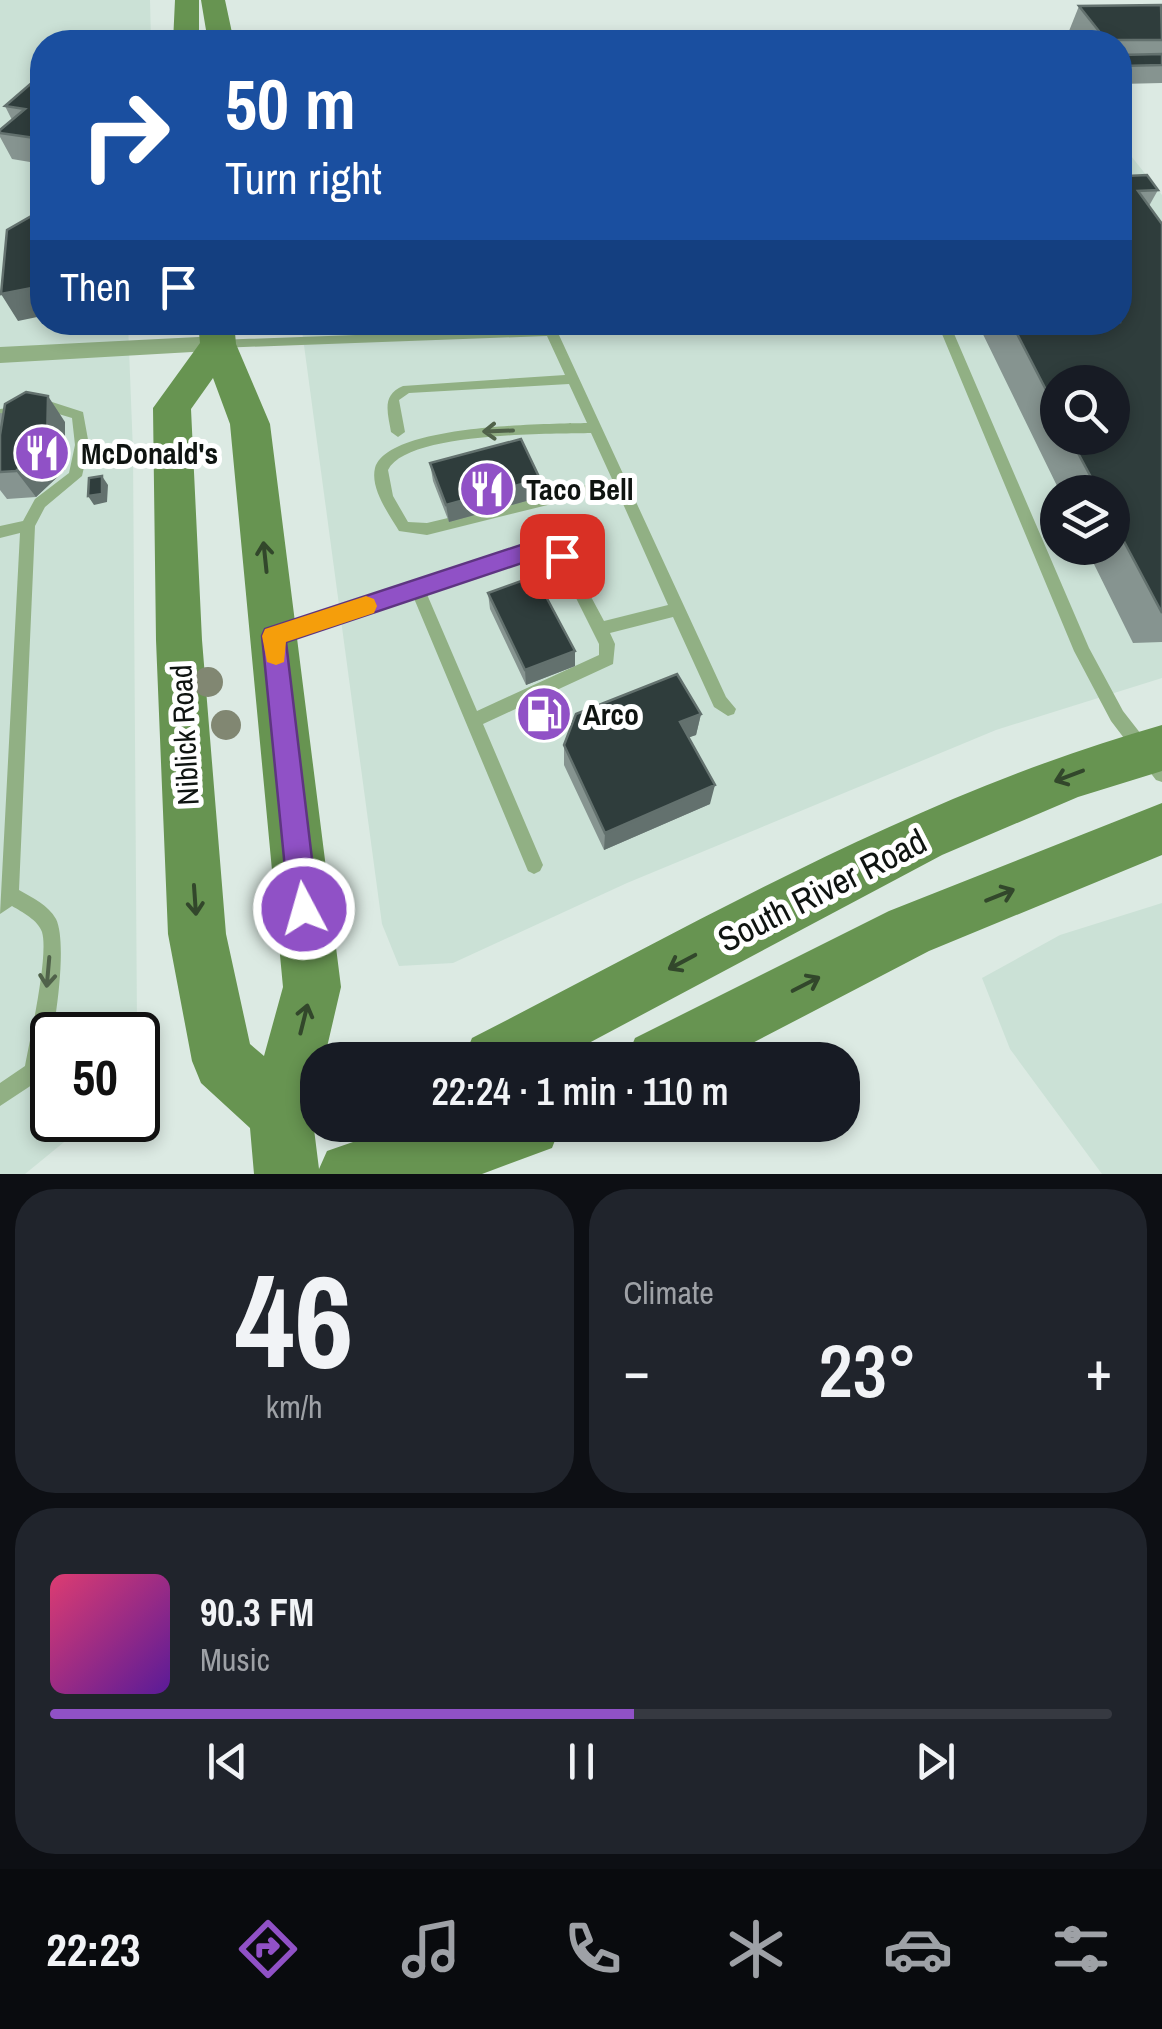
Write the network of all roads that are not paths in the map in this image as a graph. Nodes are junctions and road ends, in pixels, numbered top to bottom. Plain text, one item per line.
1 (188, 0) edge
2 (213, 0) edge
3 (187, 30) edge
4 (218, 30) edge
5 (197, 335) edge
6 (216, 335) edge
7 (218, 335) edge
8 (280, 335) edge
9 (374, 335) edge
10 (422, 335) edge
11 (553, 335) edge
12 (948, 335) edge
13 (375, 338) junction
14 (0, 355) edge
15 (572, 379) junction
16 (0, 414) edge
17 (595, 428) junction
18 (398, 432) dead end
19 (620, 482) junction
20 (28, 526) junction
21 (0, 532) edge
22 (417, 589) junction
23 (678, 610) junction
24 (600, 629) junction
25 (274, 636) junction
26 (728, 708) dead end
27 (473, 721) junction
28 (1157, 757) edge
29 (1162, 829) edge
30 (534, 864) dead end
31 (5, 900) edge
32 (528, 1042) edge
33 (692, 1042) edge
34 (0, 1096) edge
35 (473, 1142) edge
36 (284, 1144) edge
37 (381, 1154) edge

1 - 3 main road
2 - 4 main road
5 - 14 street
6 -> 36 main road, Niblick Road
25 -> 7 main road, Niblick Road
8 - 13 lane
9 - 13 lane
10 - 13 lane
11 - 15 lane
12 - 28 lane
15 - 17 lane
15 - 18 lane
16 - 20 lane
17 - 19 lane
17 -> 19 lane
19 - 23 lane
20 - 21 lane
20 - 31 lane
22 - 24 lane
22 - 25 lane
22 - 27 lane
23 - 24 lane
23 - 26 lane
24 - 27 lane
36 -> 25 main road, Niblick Road
27 - 30 lane
28 -> 32 main road, South River Road
33 -> 29 main road
31 -> 34 lane
35 - 37 main road

